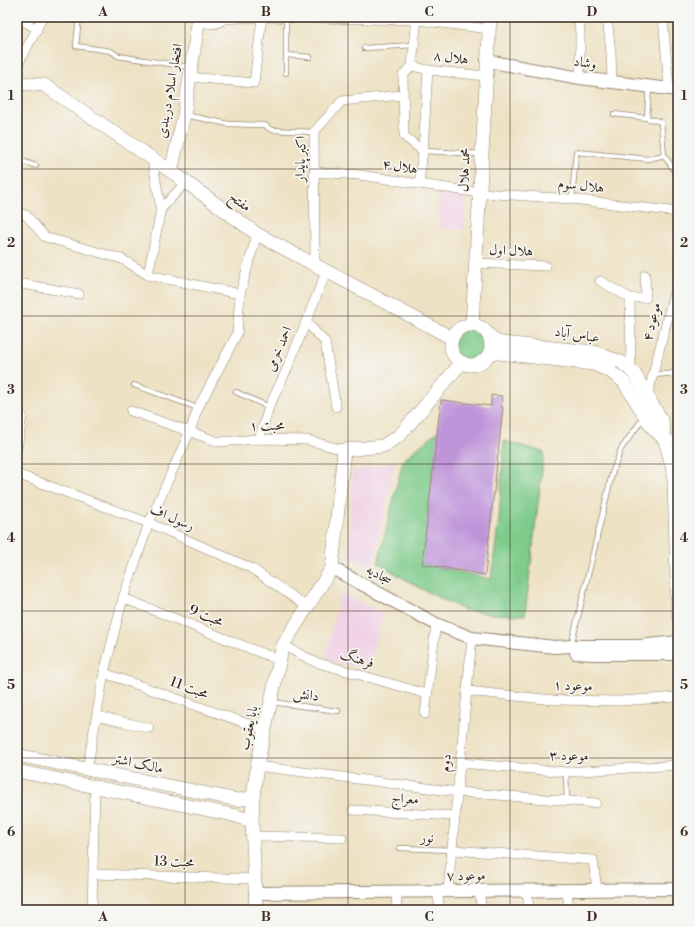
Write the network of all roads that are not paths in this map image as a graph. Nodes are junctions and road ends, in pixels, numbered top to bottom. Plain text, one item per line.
1 (17, 17) edge
2 (42, 17) edge
3 (79, 17) edge
4 (200, 17) edge
5 (244, 17) edge
6 (262, 17) edge
7 (579, 17) edge
8 (607, 17) edge
9 (663, 17) edge
10 (222, 18) edge
11 (286, 18) edge
12 (417, 18) edge
13 (490, 23) edge
14 (37, 29) junction
15 (414, 45) junction
16 (364, 48) dead end
17 (287, 56) junction
18 (310, 57) dead end
19 (487, 61) junction
20 (17, 66) edge
21 (412, 66) junction
22 (428, 70) junction
23 (190, 72) junction
24 (286, 72) dead end
25 (486, 76) junction
26 (580, 78) junction
27 (612, 82) junction
28 (17, 83) edge
29 (649, 87) junction
30 (673, 90) edge
31 (402, 95) junction
32 (614, 114) dead end
33 (184, 115) junction
34 (647, 118) junction
35 (314, 132) junction
36 (423, 151) junction
37 (482, 154) junction
38 (664, 156) junction
39 (152, 158) junction
40 (17, 160) edge
41 (36, 166) dead end
42 (171, 171) junction
43 (314, 172) junction
44 (678, 176) edge
45 (186, 182) junction
46 (419, 184) junction
47 (480, 193) junction
48 (572, 198) junction
49 (161, 209) junction
50 (678, 212) edge
51 (17, 213) edge
52 (257, 234) junction
53 (476, 263) junction
54 (315, 264) junction
55 (546, 266) dead end
56 (327, 270) junction
57 (148, 275) junction
58 (645, 275) dead end
59 (678, 277) edge
60 (600, 281) dead end
61 (17, 283) edge
62 (79, 294) dead end
63 (240, 294) junction
64 (630, 298) junction
65 (675, 301) edge
66 (306, 322) junction
67 (472, 325) junction
68 (488, 334) junction
69 (452, 338) junction
70 (490, 352) junction
71 (462, 362) junction
72 (631, 370) junction
73 (678, 373) edge
74 (653, 375) junction
75 (134, 385) dead end
76 (236, 392) dead end
77 (648, 394) junction
78 (269, 407) junction
79 (198, 408) junction
80 (336, 408) dead end
81 (131, 411) dead end
82 (17, 414) edge
83 (645, 416) junction
84 (190, 431) junction
85 (259, 439) junction
86 (665, 440) junction
87 (678, 440) edge
88 (17, 449) edge
89 (344, 450) junction
90 (17, 474) edge
91 (676, 480) edge
92 (677, 513) edge
93 (150, 523) junction
94 (677, 532) edge
95 (332, 568) junction
96 (123, 598) junction
97 (306, 606) junction
98 (678, 616) edge
99 (436, 624) junction
100 (472, 638) junction
101 (678, 642) edge
102 (283, 645) junction
103 (571, 646) junction
104 (555, 647) junction
105 (678, 654) edge
106 (280, 660) junction
107 (104, 673) junction
108 (467, 691) junction
109 (427, 694) junction
110 (678, 697) edge
111 (271, 702) junction
112 (338, 711) dead end
113 (425, 714) dead end
114 (97, 716) junction
115 (149, 728) dead end
116 (265, 730) junction
117 (17, 755) edge
118 (461, 763) junction
119 (678, 765) edge
120 (257, 766) junction
121 (87, 770) junction
122 (17, 771) edge
123 (566, 772) junction
124 (95, 786) junction
125 (458, 792) junction
126 (253, 797) junction
127 (238, 800) junction
128 (567, 801) junction
129 (596, 803) dead end
130 (353, 810) dead end
131 (233, 815) junction
132 (455, 816) junction
133 (252, 821) junction
134 (253, 836) junction
135 (342, 838) dead end
136 (400, 848) dead end
137 (452, 850) junction
138 (93, 874) junction
139 (255, 879) junction
140 (678, 889) edge
141 (526, 890) junction
142 (567, 890) junction
143 (597, 890) junction
144 (396, 891) junction
145 (443, 891) junction
146 (479, 891) junction
147 (255, 893) junction
148 (92, 910) edge
149 (256, 910) edge
150 (397, 910) edge
151 (440, 910) edge
152 (482, 910) edge
153 (529, 910) edge
154 (569, 910) edge

1 - 14 street
2 - 14 street
3 - 23 lane
4 - 10 main road
4 - 23 main road, افتخار اسلام دربندی
5 - 6 street
5 - 10 street
6 - 11 street
6 - 23 street
7 - 26 street
8 - 27 street
9 - 30 street
11 - 12 street
11 - 17 lane
12 - 13 street
12 - 15 street
13 - 19 main road, محمد هلال
14 - 20 street
15 - 16 lane
15 - 21 street
17 - 18 lane
17 - 24 lane
19 - 25 main road, محمد هلال
19 - 26 street, وشاد
21 - 22 street, هلال ۸
21 - 31 street
22 - 25 street, هلال ۸
22 - 36 street
23 - 33 main road, افتخار اسلام دربندی
25 - 37 main road, محمد هلال
26 - 27 street, وشاد
27 - 29 street, وشاد
28 - 39 main road, مفتح
29 - 30 street, وشاد
29 - 34 lane
31 - 35 street, اکبر پایدار
31 - 36 street
32 - 34 lane
33 - 35 lane
33 - 42 main road, افتخار اسلام دربندی
34 - 38 lane
35 - 43 street, اکبر پایدار
36 - 37 lane
36 - 46 street
37 - 47 main road, محمد هلال
38 - 44 lane
38 - 48 lane
39 - 42 main road, مفتح
39 - 49 street
40 - 41 lane
42 - 45 main road, مفتح
43 - 46 street, هلال ۴
43 - 54 street, اکبر پایدار
45 - 49 street
45 - 52 main road, مفتح
46 - 47 street, هلال ۴
47 - 48 street, هلال سوم
47 - 53 main road, محمد هلال
48 - 50 street, هلال سوم
49 - 57 street
51 - 57 street
52 - 54 main road, مفتح
52 - 63 street
53 - 55 street, هلال اول
53 - 67 main road, محمد هلال
54 - 56 main road, مفتح
56 - 66 street, احمد خرمی
56 - 69 main road, مفتح
57 - 63 street
58 - 64 street
59 - 65 street, موعود ۴
60 - 64 street
61 - 62 street
63 - 79 street
64 - 72 street
65 - 74 street, موعود ۴
66 - 78 street, احمد خرمی
66 - 80 street
67 - 68 main road
67 - 69 main road
68 - 70 main road
68 - 72 main road, عباس آباد
69 - 71 main road
70 - 71 main road
70 - 83 main road, عباس آباد
71 - 89 main road
72 - 77 main road, عباس آباد
73 - 74 lane
74 - 77 street, موعود ۴
75 - 79 lane
76 - 78 lane
77 - 86 main road, عباس آباد
78 - 85 street, احمد خرمی
79 - 84 street
81 - 84 street, محبت ۱
82 - 88 street
83 - 86 main road, عباس آباد
83 - 103 lane
84 - 85 street, محبت ۱
84 - 93 street
85 - 89 street, محبت ۱
86 - 87 street
86 - 91 main road, عباس آباد
89 - 95 main road
90 - 93 street, رسول اف
91 - 92 main road, عباس آباد
92 - 94 main road, عباس آباد
93 - 96 street
93 - 97 street, رسول اف
94 - 98 main road, عباس آباد
95 - 97 main road, بابا یعقوب
95 - 99 street, سجادیه
96 - 106 street, محبت 9
96 - 107 street
97 - 102 main road, بابا یعقوب
99 - 100 street, سجادیه
99 - 109 street
100 - 104 street, سجادیه
100 - 108 street, دوم
101 - 103 street, سجادیه
102 - 106 main road, بابا یعقوب
102 - 109 street, فرهنگ
103 - 104 street, سجادیه
104 - 105 street
106 - 111 main road, بابا یعقوب
107 - 114 street
107 - 116 street, محبت 11
108 - 110 street, موعود ۱
108 - 118 street, دوم
109 - 113 street
111 - 112 lane, دانش
111 - 116 main road, بابا یعقوب
114 - 115 street
114 - 121 street
116 - 120 main road, بابا یعقوب
117 - 121 main road, مالک اشتر
118 - 123 street, موعود ۳
118 - 125 street, دوم
119 - 123 street, موعود ۳
120 - 125 street
120 - 126 main road, بابا یعقوب
121 - 127 main road, مالک اشتر
122 - 124 main road
123 - 128 lane
124 - 131 main road
124 - 138 street
125 - 128 street
125 - 132 street, دوم
126 - 127 main road, مالک اشتر
126 - 133 main road, بابا یعقوب
127 - 131 main road
128 - 129 street
130 - 132 street, معراج
131 - 133 main road
132 - 137 street, دوم
133 - 134 main road, بابا یعقوب
134 - 135 street
134 - 139 main road, بابا یعقوب
136 - 137 lane, نور
137 - 143 street
137 - 145 street, دوم
138 - 139 street, محبت 13
138 - 148 street
139 - 147 main road, بابا یعقوب
140 - 143 street, موعود ۷
141 - 142 street, موعود ۷
141 - 146 street, موعود ۷
141 - 153 street
142 - 143 street, موعود ۷
142 - 154 street
144 - 145 street, موعود ۷
144 - 147 street, موعود ۷
144 - 150 street
145 - 146 street, موعود ۷
145 - 151 street, دوم
146 - 152 street
147 - 149 main road, بابا یعقوب

